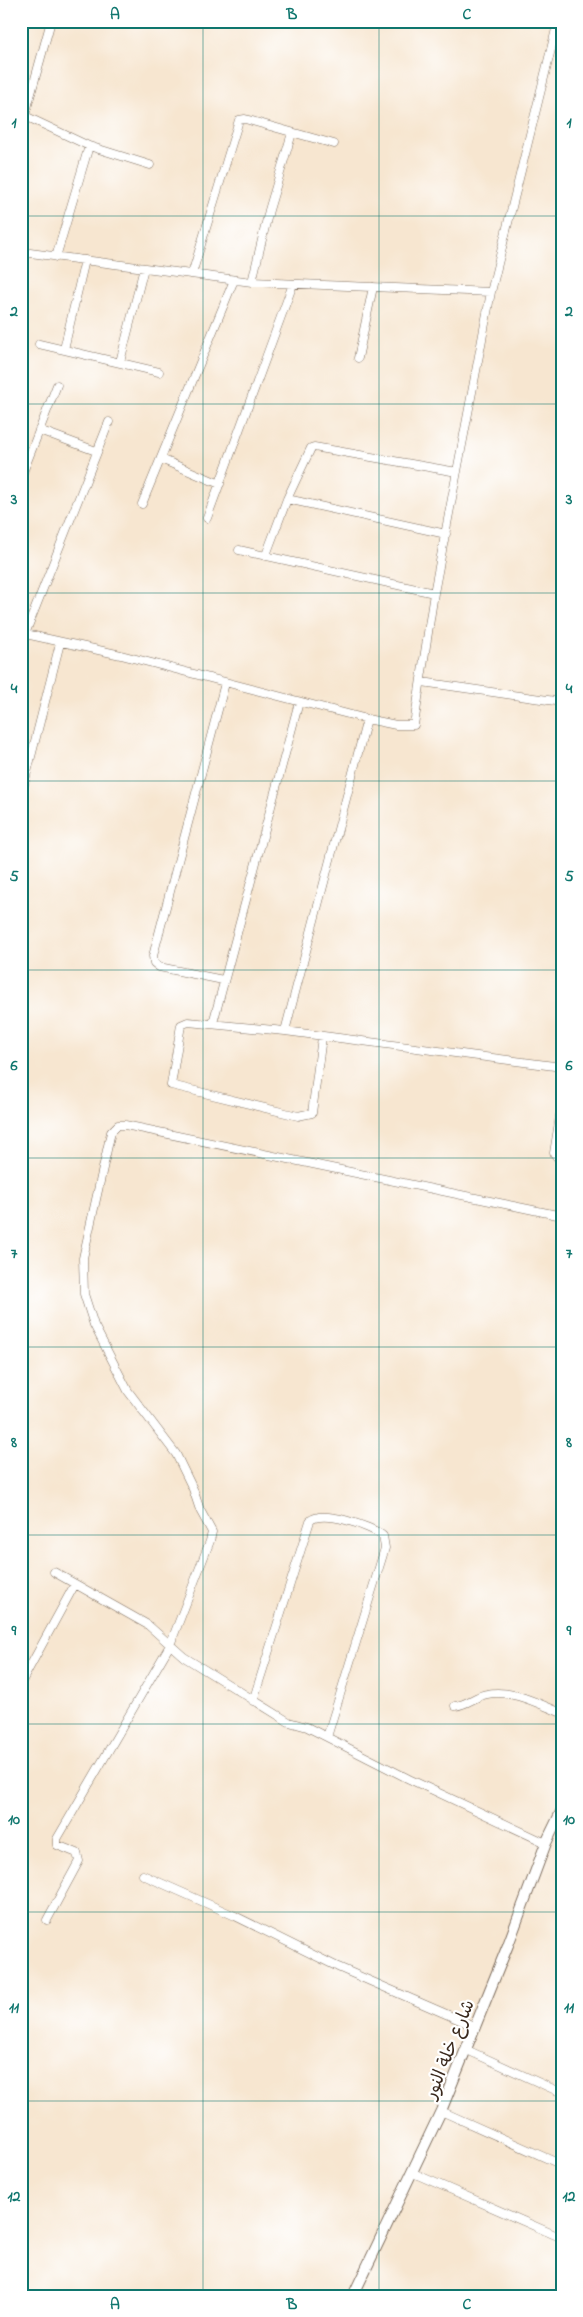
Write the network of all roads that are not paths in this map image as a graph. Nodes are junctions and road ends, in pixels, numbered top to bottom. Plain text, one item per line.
1 (51, 21) edge
2 (558, 21) edge
3 (23, 114) edge
4 (292, 133) junction
5 (334, 144) dead end
6 (89, 146) junction
7 (150, 165) dead end
8 (56, 257) junction
9 (21, 259) edge
10 (85, 260) junction
11 (144, 268) junction
12 (192, 274) junction
13 (234, 280) junction
14 (252, 282) junction
15 (293, 284) junction
16 (373, 287) junction
17 (491, 292) junction
18 (39, 344) dead end
19 (64, 349) junction
20 (358, 358) dead end
21 (120, 362) junction
22 (159, 372) dead end
23 (57, 386) dead end
24 (109, 422) dead end
25 (39, 430) junction
26 (96, 451) junction
27 (161, 459) junction
28 (457, 472) junction
29 (21, 476) edge
30 (220, 484) junction
31 (287, 499) junction
32 (142, 504) dead end
33 (207, 518) dead end
34 (446, 534) junction
35 (239, 550) dead end
36 (266, 555) junction
37 (434, 593) junction
38 (23, 634) edge
39 (60, 643) junction
40 (422, 682) junction
41 (225, 683) junction
42 (299, 702) junction
43 (562, 702) edge
44 (367, 719) junction
45 (21, 796) edge
46 (223, 980) junction
47 (213, 1023) junction
48 (284, 1031) junction
49 (322, 1037) junction
50 (562, 1067) edge
51 (562, 1104) edge
52 (562, 1158) edge
53 (562, 1216) edge
54 (54, 1572) dead end
55 (75, 1584) junction
56 (170, 1645) junction
57 (21, 1683) edge
58 (254, 1701) junction
59 (454, 1706) dead end
60 (562, 1713) edge
61 (327, 1737) junction
62 (562, 1810) edge
63 (546, 1843) junction
64 (143, 1875) dead end
65 (48, 1920) dead end
66 (476, 2027) junction
67 (466, 2050) junction
68 (562, 2093) edge
69 (441, 2111) junction
70 (562, 2165) edge
71 (413, 2172) junction
72 (562, 2238) edge
73 (353, 2296) edge

1 - 3 street
2 - 17 street
3 - 6 street
4 - 5 street
4 - 12 street
4 - 14 street
6 - 7 street
6 - 8 street
8 - 9 street
8 - 10 street
10 - 11 street
10 - 19 street
11 - 12 street
11 - 21 street
12 - 13 street
13 - 14 street
13 - 27 street
14 - 15 street
15 - 16 street
15 - 30 street
16 - 17 street
16 - 20 street
17 - 28 street
18 - 19 street
19 - 21 street
21 - 22 street
23 - 25 street
24 - 26 street
25 - 26 street
25 - 29 street
26 - 38 street
27 - 30 street
27 - 32 street
28 - 31 street
28 - 34 street
30 - 33 street
31 - 34 street
31 - 36 street
34 - 37 street
35 - 36 street
36 - 37 street
37 - 40 street
38 - 39 street
39 - 41 street
39 - 45 street
40 - 43 street
40 - 44 street
41 - 42 street
41 - 46 street
42 - 44 street
42 - 46 street
44 - 48 street
46 - 47 street
47 - 48 street
47 - 49 street
48 - 49 street
49 - 50 street
51 - 52 street
53 - 56 street
54 - 55 street
55 - 56 street
55 - 57 street
56 - 58 street
56 - 65 street
58 - 61 street
58 - 61 street
59 - 60 street
61 - 63 street
62 - 63 street, شارع خلة النور
63 - 66 street, شارع خلة النور
64 - 66 street
66 - 67 street, شارع خلة النور
67 - 68 street
67 - 69 street, شارع خلة النور
69 - 70 street
69 - 71 street, شارع خلة النور
71 - 72 street
71 - 73 street, شارع خلة النور

